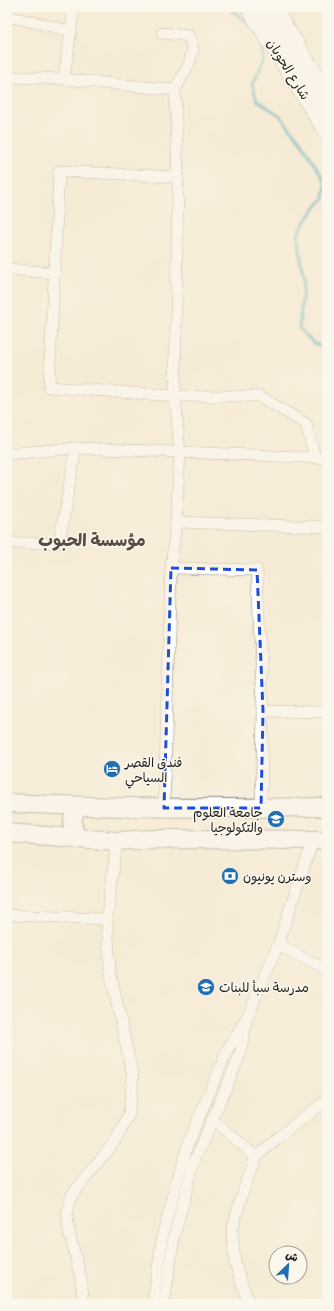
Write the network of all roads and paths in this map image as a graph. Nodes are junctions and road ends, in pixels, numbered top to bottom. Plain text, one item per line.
1 (74, 7) edge
2 (250, 7) edge
3 (271, 7) edge
4 (7, 16) edge
5 (71, 31) junction
6 (162, 33) dead end
7 (7, 77) edge
8 (64, 79) junction
9 (175, 90) junction
10 (327, 96) edge
11 (327, 130) edge
12 (178, 177) junction
13 (7, 269) edge
14 (54, 273) junction
15 (175, 396) junction
16 (76, 448) junction
17 (180, 453) junction
18 (7, 454) edge
19 (315, 458) junction
20 (327, 458) edge
21 (176, 522) junction
22 (327, 527) edge
23 (7, 543) edge
24 (171, 568) junction
25 (263, 711) junction
26 (327, 712) edge
27 (7, 803) edge
28 (79, 806) junction
29 (327, 807) edge
30 (164, 808) junction
31 (261, 808) junction
32 (7, 833) edge
33 (78, 838) junction
34 (320, 840) edge
35 (116, 841) junction
36 (7, 915) edge
37 (107, 919) junction
38 (278, 945) junction
39 (327, 970) edge
40 (249, 1013) junction
41 (327, 1100) edge
42 (212, 1119) junction
43 (256, 1157) junction
44 (84, 1304) edge
45 (153, 1304) edge
46 (164, 1304) edge
47 (249, 1304) edge

1 - 5 street
2 - 11 highway, شارع الحوبان
3 - 10 highway, شارع الحوبان
4 - 5 street
5 - 8 street
6 - 9 street
7 - 8 street
8 - 9 street
9 - 12 street
12 - 14 street
12 - 15 street
13 - 14 street
14 - 15 street
15 - 17 street
15 - 19 street
16 - 17 street
16 - 18 street
16 - 23 street
17 - 19 street
17 - 21 street
19 - 20 street
21 - 22 street
21 - 24 street
24 - 25 street
24 - 30 street
25 - 26 street
25 - 31 street
27 - 28 main road
28 - 30 main road
28 - 33 main road
29 - 31 main road
30 - 31 main road
32 - 33 main road
33 - 35 main road
34 - 35 main road
34 - 38 street
35 - 37 street
36 - 37 street
37 - 44 street
38 - 39 street
38 - 40 street
40 - 42 street
40 - 45 street
41 - 43 street
42 - 43 street
42 - 46 street
43 - 47 street

